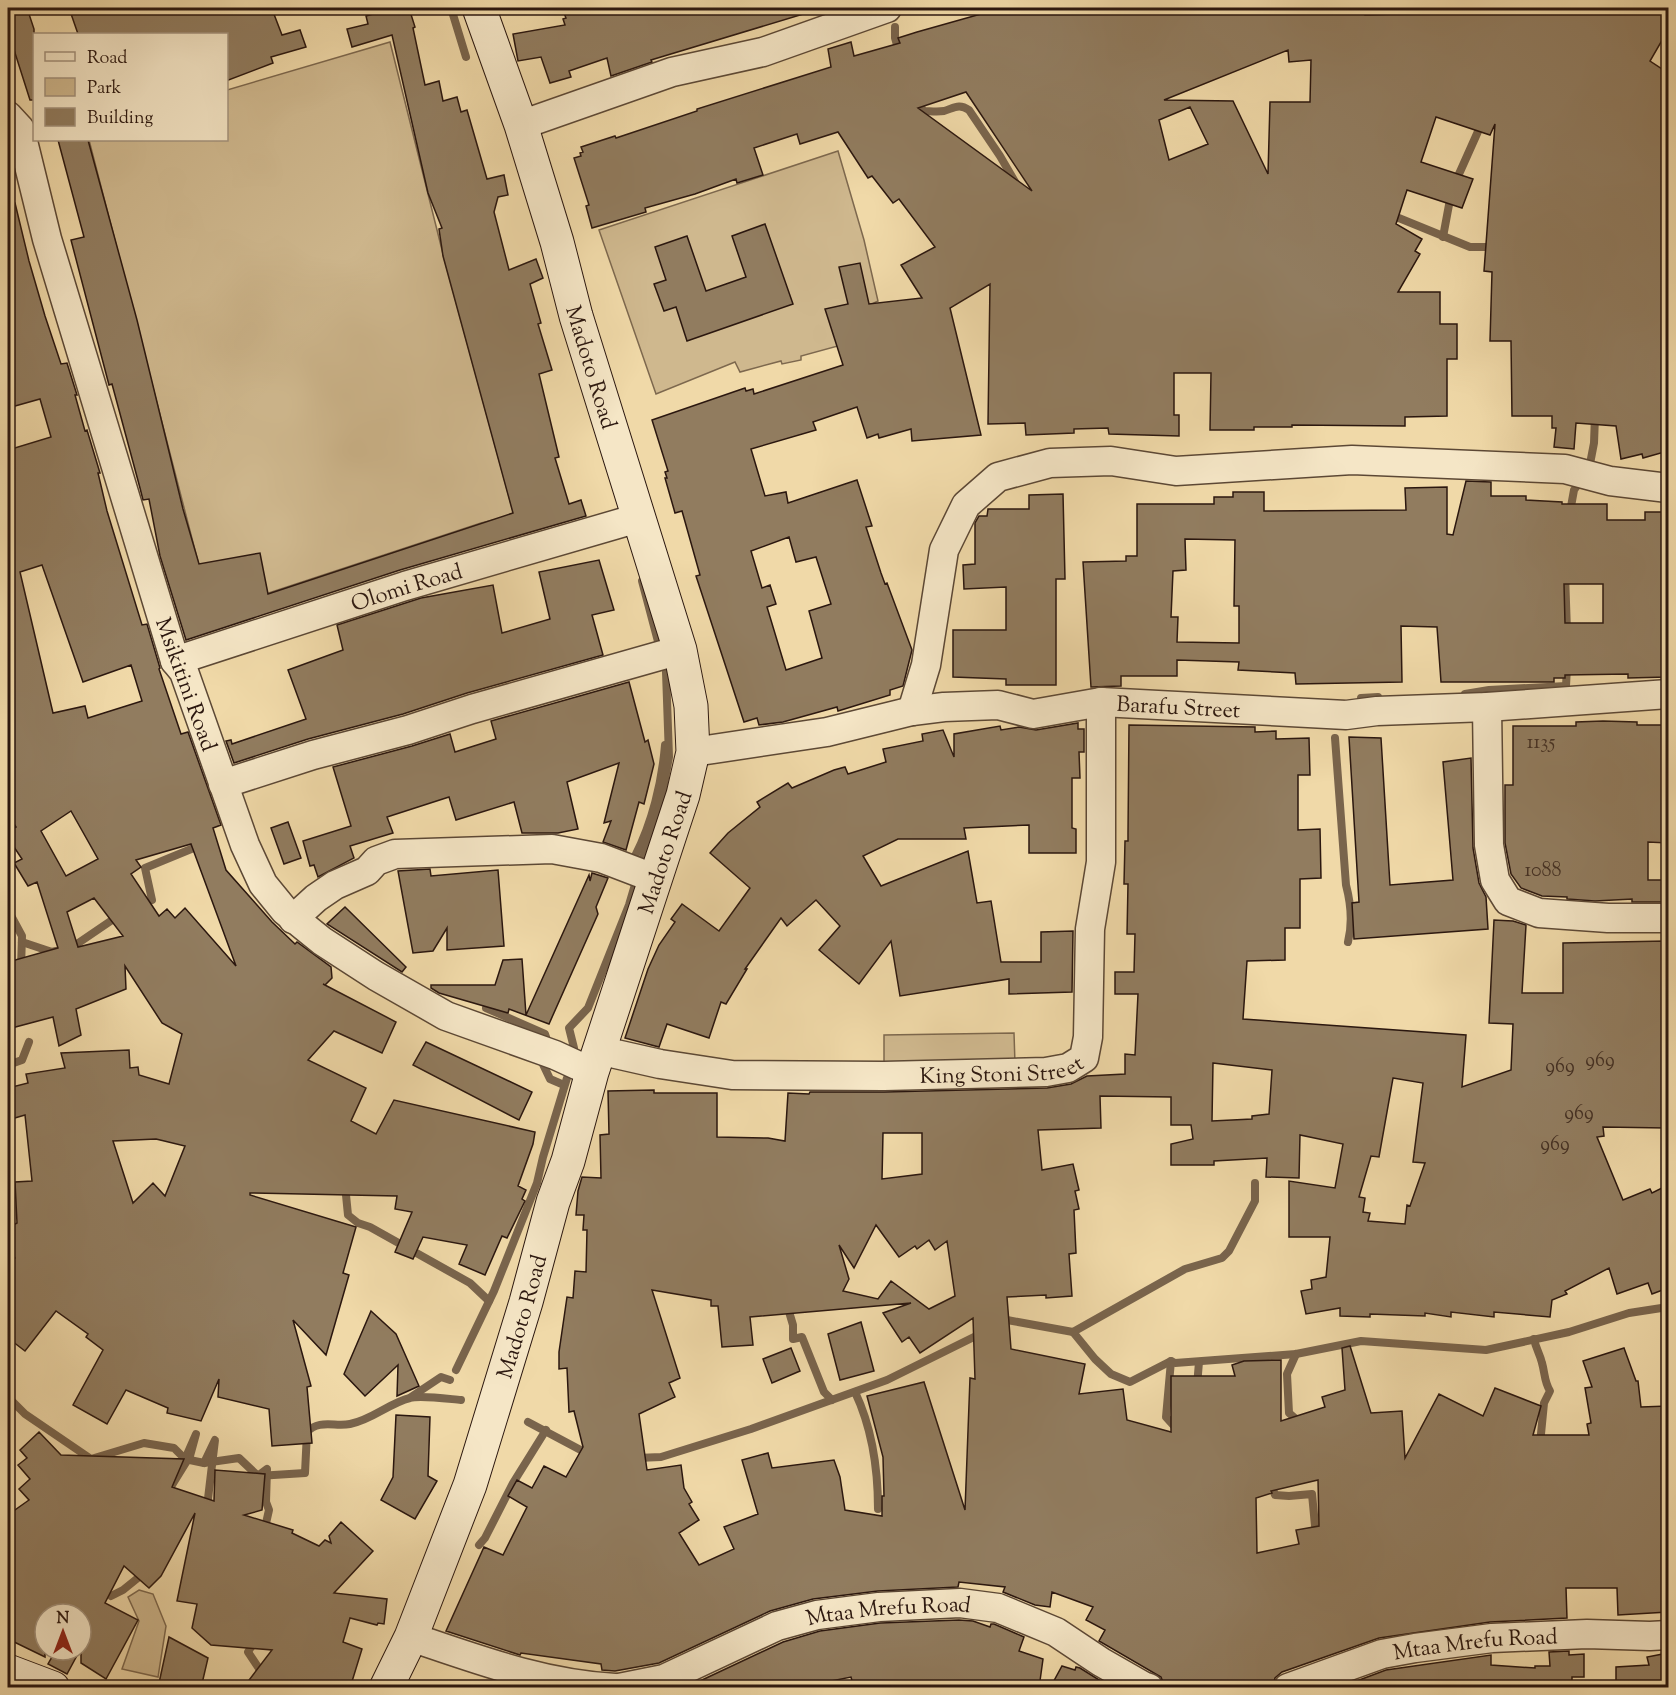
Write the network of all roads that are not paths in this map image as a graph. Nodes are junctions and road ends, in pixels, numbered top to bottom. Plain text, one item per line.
1 (478, 8) edge
2 (887, 8) edge
3 (8, 116) edge
4 (520, 125) junction
5 (1668, 488) edge
6 (638, 518) junction
7 (680, 650) junction
8 (175, 661) junction
9 (1668, 694) edge
10 (1101, 702) junction
11 (1487, 707) junction
12 (912, 711) junction
13 (693, 752) junction
14 (223, 784) junction
15 (656, 879) junction
16 (293, 918) junction
17 (1668, 918) edge
18 (595, 1061) junction
19 (1668, 1635) edge
20 (411, 1637) junction
21 (8, 1671) edge
22 (53, 1688) edge
23 (386, 1688) edge
24 (617, 1688) edge
25 (1149, 1688) edge
26 (1288, 1688) edge

1 - 4 main road, Madoto Road
2 - 4 street
3 - 8 street, Msikitini Road
4 - 6 main road, Madoto Road
5 - 12 street
6 - 7 main road, Madoto Road
6 - 8 street, Olomi Road
7 - 13 main road, Madoto Road
7 - 14 street
8 - 14 street, Msikitini Road
9 - 11 street, Barafu Street
10 - 11 street, Barafu Street
10 - 12 street, Barafu Street
10 - 18 street, King Stoni Street
11 - 17 street
12 - 13 street, Barafu Street
13 - 15 main road, Madoto Road
14 - 16 street, Msikitini Road
15 - 16 street
15 - 18 main road, Madoto Road
16 - 18 street, Msikitini Road
18 - 20 main road, Madoto Road
19 - 26 street, Mtaa Mrefu Road
20 - 23 main road, Madoto Road
20 - 24 street, Mtaa Mrefu Road
21 - 22 main road
24 - 25 street, Mtaa Mrefu Road

